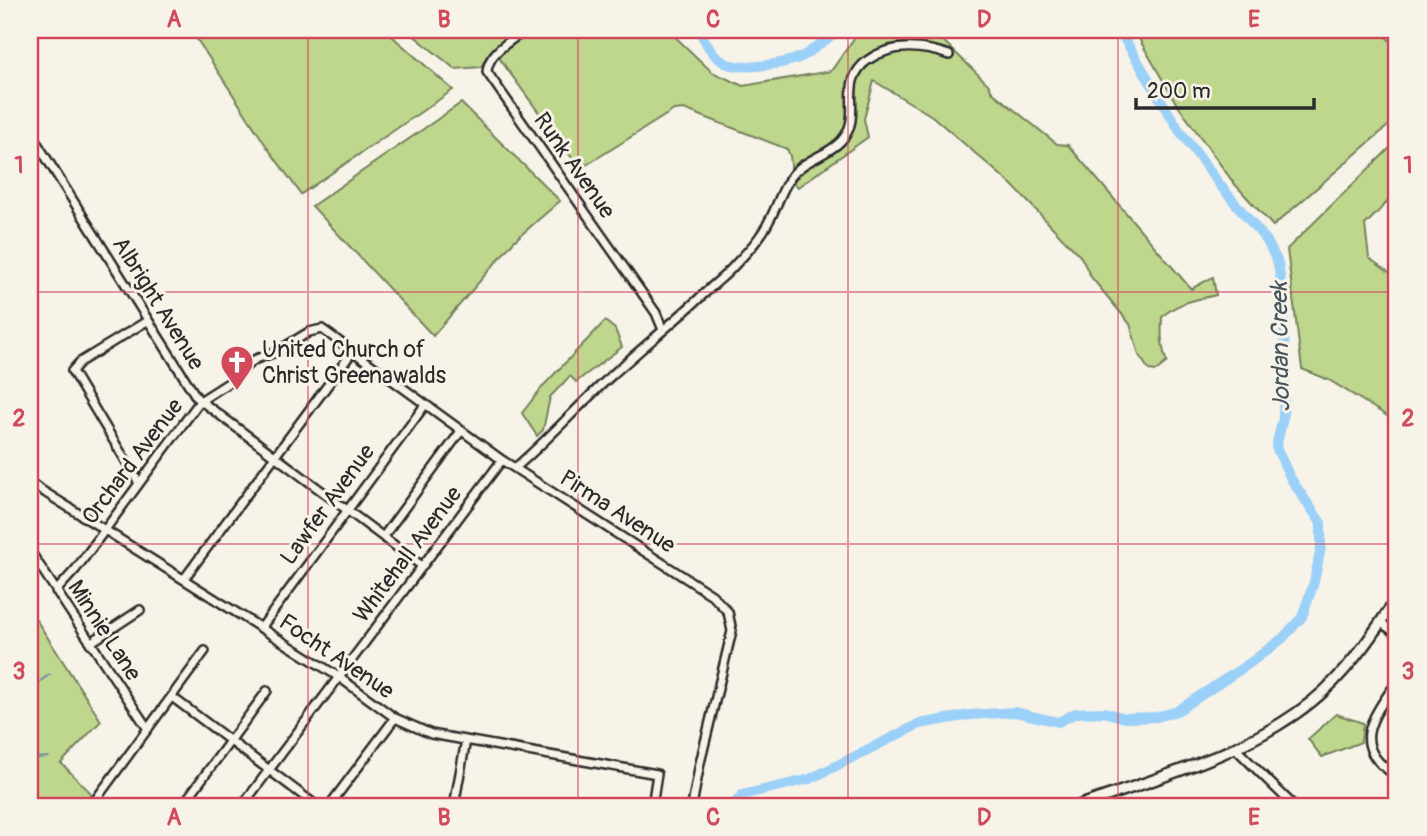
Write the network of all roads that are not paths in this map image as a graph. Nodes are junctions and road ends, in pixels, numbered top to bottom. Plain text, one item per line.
1 (526, 30) edge
2 (949, 55) dead end
3 (30, 132) edge
4 (147, 321) junction
5 (322, 329) joint
6 (663, 330) junction
7 (353, 351) junction
8 (200, 401) junction
9 (425, 405) junction
10 (461, 431) junction
11 (274, 456) junction
12 (502, 460) junction
13 (515, 468) junction
14 (30, 483) edge
15 (139, 483) junction
16 (346, 510) junction
17 (105, 529) junction
18 (383, 537) junction
19 (30, 551) edge
20 (422, 566) junction
21 (184, 579) junction
22 (56, 591) junction
23 (1397, 598) edge
24 (140, 610) dead end
25 (1380, 622) junction
26 (261, 628) junction
27 (1397, 634) edge
28 (90, 643) junction
29 (205, 651) dead end
30 (339, 677) junction
31 (1397, 682) edge
32 (267, 691) dead end
33 (172, 696) junction
34 (396, 718) junction
35 (148, 729) junction
36 (466, 740) junction
37 (231, 741) junction
38 (1235, 748) junction
39 (269, 771) junction
40 (1397, 776) edge
41 (91, 806) edge
42 (182, 806) edge
43 (242, 806) edge
44 (317, 806) edge
45 (329, 806) edge
46 (454, 806) edge
47 (652, 806) edge
48 (692, 806) edge
49 (1078, 806) edge
50 (1294, 806) edge

1 - 6 street, Runk Avenue
2 - 6 street
3 - 4 street, Albright Avenue
4 - 8 street, Albright Avenue
4 - 15 street
5 - 7 street, Pirma Avenue
5 - 8 street, Orchard Avenue
6 - 13 street
7 - 9 street, Pirma Avenue
7 - 11 street
8 - 11 street, Albright Avenue
8 - 15 street, Orchard Avenue
9 - 10 street, Pirma Avenue
9 - 16 street, Lawfer Avenue
10 - 12 street, Pirma Avenue
10 - 18 street
11 - 16 street, Albright Avenue
11 - 21 street
12 - 13 street, Pirma Avenue
12 - 20 street, Whitehall Avenue
13 - 48 street, Pirma Avenue
14 - 17 street, Focht Avenue
15 - 17 street, Orchard Avenue
16 - 18 street, Albright Avenue
16 - 26 street, Lawfer Avenue
17 - 21 street, Focht Avenue
17 - 22 street, Orchard Avenue
18 - 20 street, Albright Avenue
19 - 22 street, Minnie Lane
20 - 30 street, Whitehall Avenue
21 - 26 street, Focht Avenue
22 - 28 street, Minnie Lane
23 - 25 main road
24 - 28 street
25 - 27 street
25 - 38 main road
26 - 30 street, Focht Avenue
28 - 35 street, Minnie Lane
29 - 33 street
30 - 34 street, Focht Avenue
30 - 39 street, Whitehall Avenue
31 - 40 street
32 - 37 street
33 - 35 street
33 - 37 street
34 - 36 street, Focht Avenue
34 - 45 street
35 - 41 street
36 - 46 street
36 - 47 street, Focht Avenue
37 - 39 street
37 - 42 street
38 - 49 main road
38 - 50 street
39 - 43 street, Whitehall Avenue
39 - 44 street

